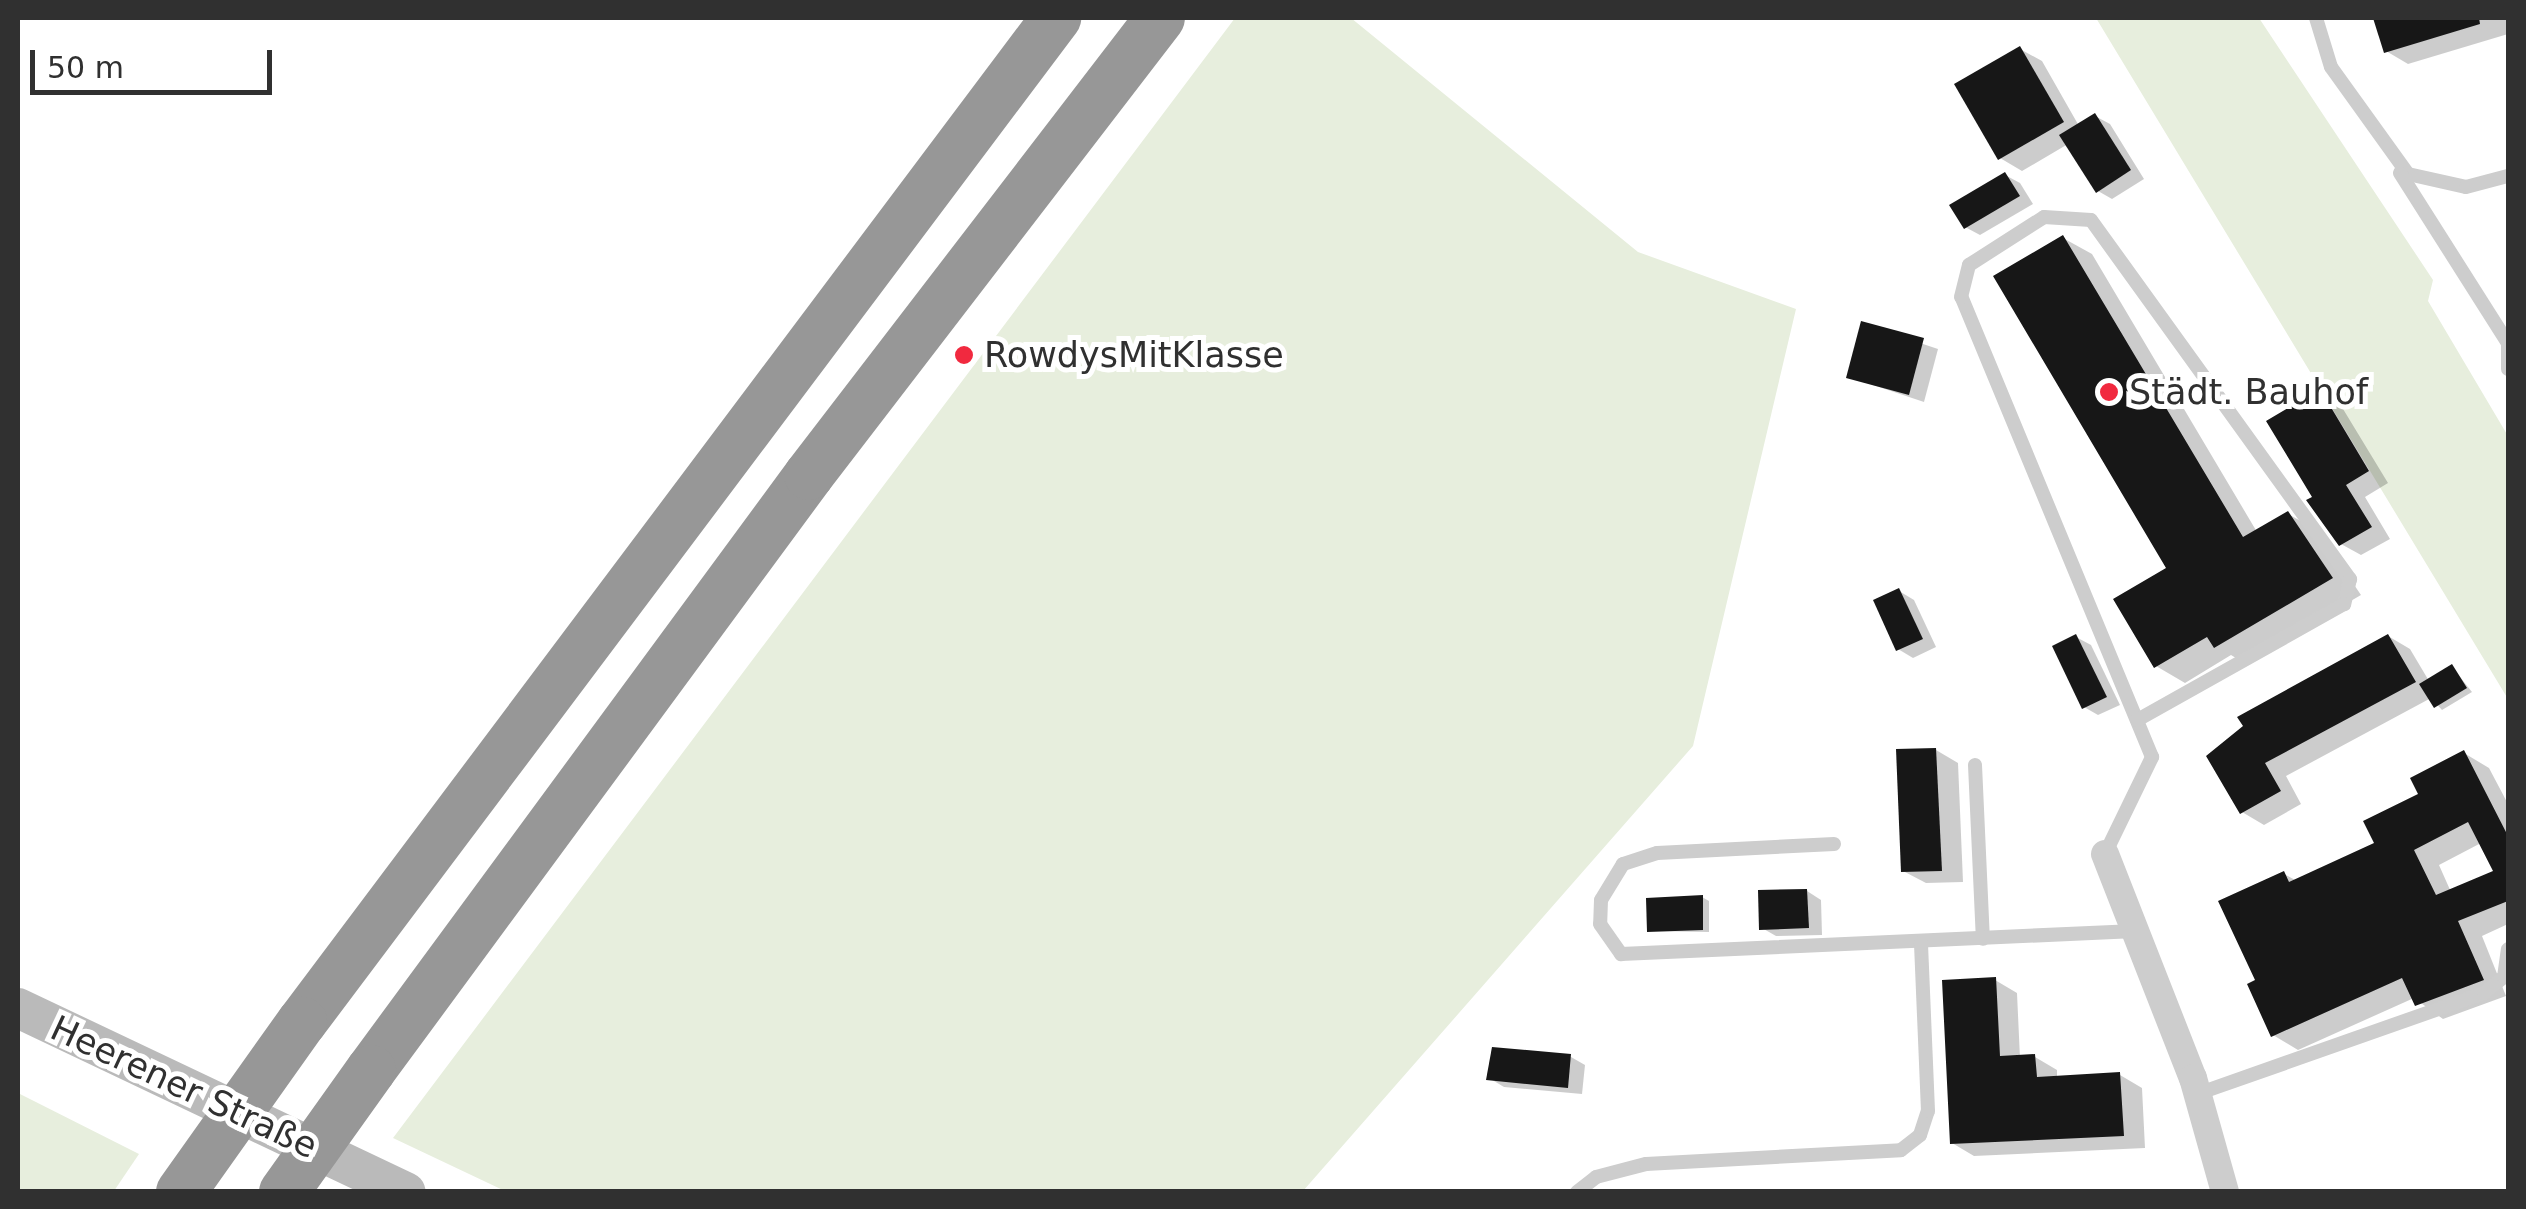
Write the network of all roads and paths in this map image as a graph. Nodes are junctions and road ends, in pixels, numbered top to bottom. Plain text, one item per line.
1 (1056, 18) edge
2 (1160, 18) edge
3 (2316, 18) edge
4 (2389, 155) junction
5 (2508, 176) edge
6 (2508, 369) edge
7 (2137, 720) junction
8 (1975, 765) dead end
9 (1834, 844) dead end
10 (2105, 854) joint
11 (2135, 931) junction
12 (1983, 939) junction
13 (1920, 943) junction
14 (2508, 949) edge
15 (18, 1008) edge
16 (2197, 1094) junction
17 (182, 1192) edge
18 (284, 1192) edge
19 (404, 1192) edge
20 (1576, 1192) edge
21 (2225, 1192) edge

1 - 17 highway, bridge
2 - 18 highway, bridge
3 - 4 lane
4 - 5 lane
4 - 6 lane
7 - 7 lane
7 - 10 lane
8 - 12 lane
9 - 13 lane
10 - 11 street
11 - 12 lane
11 - 16 street
12 - 13 lane
13 - 20 lane
14 - 16 lane
15 - 19 main road, Heerener Straße
16 - 21 street

